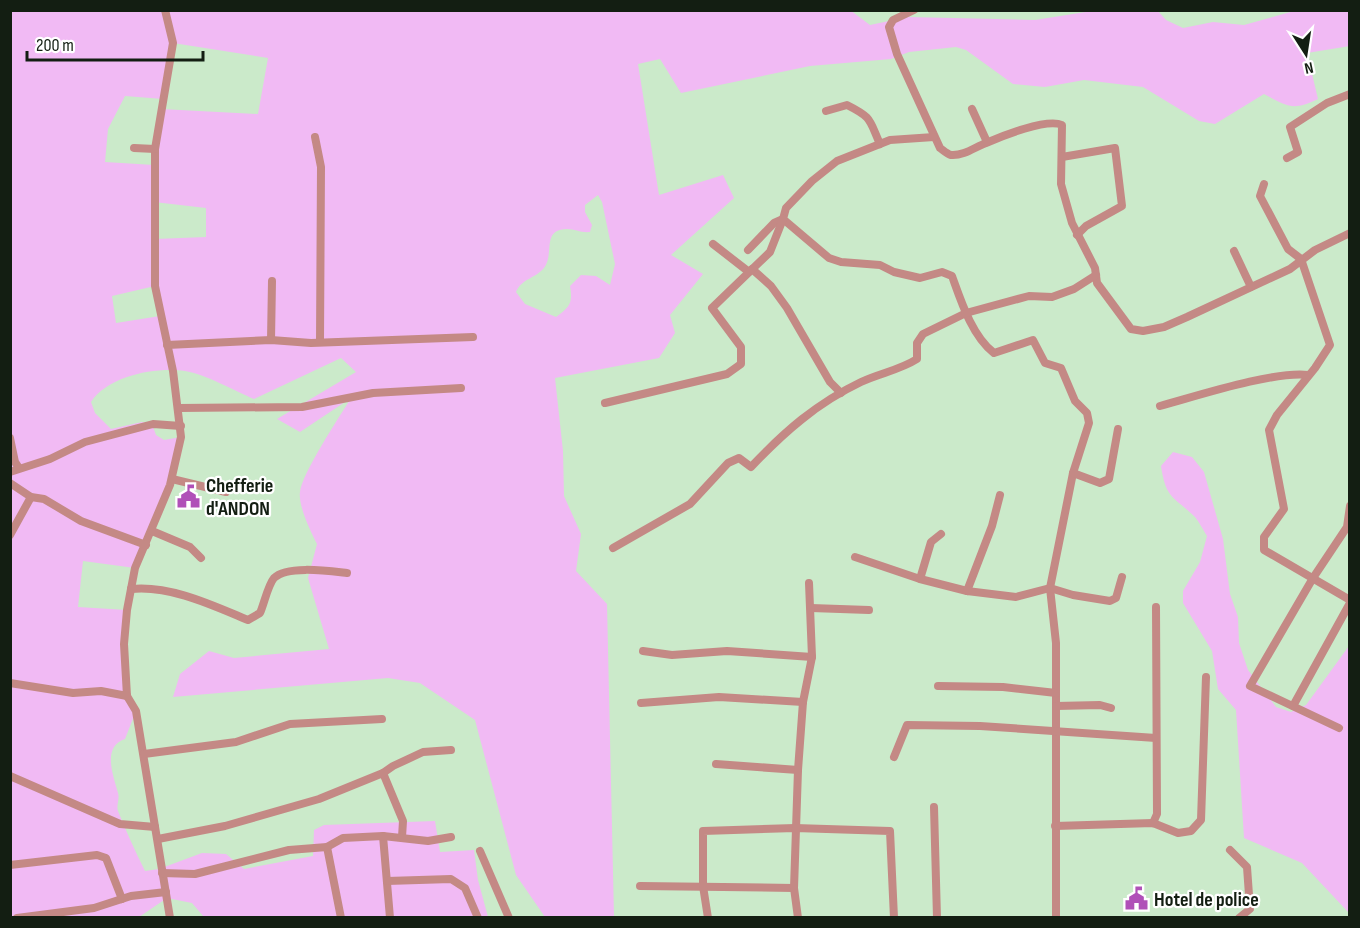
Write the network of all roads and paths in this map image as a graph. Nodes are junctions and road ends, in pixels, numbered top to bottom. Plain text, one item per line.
1 (165, 10) edge
2 (914, 10) edge
3 (1350, 94) edge
4 (972, 110) dead end
5 (826, 111) dead end
6 (928, 124) junction
7 (922, 136) junction
8 (315, 137) dead end
9 (934, 137) junction
10 (987, 142) junction
11 (880, 144) junction
12 (134, 148) dead end
13 (155, 149) junction
14 (1062, 157) junction
15 (1287, 158) dead end
16 (1264, 184) dead end
17 (783, 219) junction
18 (1350, 233) edge
19 (1077, 235) junction
20 (713, 244) dead end
21 (748, 250) dead end
22 (1233, 251) dead end
23 (1301, 259) junction
24 (750, 271) junction
25 (1096, 275) junction
26 (272, 280) dead end
27 (1251, 286) junction
28 (966, 313) junction
29 (473, 337) dead end
30 (271, 340) junction
31 (320, 342) junction
32 (167, 345) junction
33 (1308, 375) junction
34 (460, 388) dead end
35 (841, 393) junction
36 (604, 403) dead end
37 (1160, 406) dead end
38 (179, 408) junction
39 (181, 426) junction
40 (1118, 429) dead end
41 (10, 438) edge
42 (15, 470) edge
43 (1073, 473) junction
44 (172, 479) junction
45 (10, 483) edge
46 (226, 492) dead end
47 (1000, 495) dead end
48 (31, 497) junction
49 (1350, 506) edge
50 (152, 531) junction
51 (942, 534) dead end
52 (10, 535) edge
53 (146, 544) junction
54 (612, 548) dead end
55 (855, 557) dead end
56 (201, 558) dead end
57 (347, 573) dead end
58 (1122, 577) dead end
59 (1313, 578) junction
60 (920, 579) junction
61 (809, 583) dead end
62 (1050, 588) junction
63 (131, 589) junction
64 (967, 591) junction
65 (1350, 602) edge
66 (1156, 607) dead end
67 (811, 608) junction
68 (869, 610) dead end
69 (643, 651) dead end
70 (812, 657) junction
71 (1206, 677) dead end
72 (10, 683) edge
73 (938, 686) dead end
74 (1056, 693) junction
75 (127, 696) junction
76 (803, 702) junction
77 (641, 703) dead end
78 (1056, 706) junction
79 (1293, 706) junction
80 (1111, 708) dead end
81 (382, 719) dead end
82 (1339, 728) dead end
83 (1056, 730) junction
84 (1156, 738) junction
85 (451, 750) dead end
86 (144, 754) junction
87 (894, 757) dead end
88 (716, 764) dead end
89 (798, 770) junction
90 (383, 773) junction
91 (10, 776) edge
92 (934, 807) dead end
93 (1153, 823) junction
94 (1055, 826) junction
95 (155, 827) junction
96 (795, 828) junction
97 (383, 836) junction
98 (402, 837) junction
99 (451, 837) dead end
100 (158, 839) junction
101 (327, 847) junction
102 (1230, 850) dead end
103 (480, 851) dead end
104 (10, 865) edge
105 (162, 873) junction
106 (387, 881) junction
107 (639, 886) dead end
108 (703, 886) junction
109 (794, 888) junction
110 (166, 892) junction
111 (122, 899) junction
112 (17, 918) edge
113 (170, 918) edge
114 (341, 918) edge
115 (390, 918) edge
116 (478, 918) edge
117 (508, 918) edge
118 (708, 918) edge
119 (798, 918) edge
120 (894, 918) edge
121 (937, 918) edge
122 (1056, 918) edge
123 (1239, 918) edge

1 - 13 street
2 - 6 street
3 - 15 street
4 - 10 street
5 - 11 street
6 - 7 street
6 - 9 street
7 - 9 street
7 - 11 street
8 - 31 street
9 - 10 street
10 - 14 street
11 - 17 street
12 - 13 street
13 - 32 street
14 - 19 street
14 - 19 street
16 - 23 street
17 - 21 street
17 - 24 street
17 - 28 street
18 - 23 street
19 - 25 street
20 - 24 street
22 - 27 street
23 - 27 street
23 - 33 street
24 - 35 street
24 - 36 street
25 - 27 street
25 - 28 street
26 - 30 street
28 - 35 street
28 - 43 street
29 - 31 street
30 - 31 street
30 - 32 street
32 - 38 street
33 - 37 street
33 - 59 street
34 - 38 street
35 - 54 street
38 - 39 street
39 - 42 street
39 - 44 street
40 - 43 street
41 - 42 street
43 - 62 street
44 - 46 street
44 - 50 street
45 - 48 street
47 - 64 street
48 - 52 street
48 - 53 street
49 - 59 street
50 - 53 street
50 - 56 street
51 - 60 street
53 - 63 street
55 - 60 street
57 - 63 street
58 - 62 street
59 - 65 street
59 - 79 street
60 - 64 street
61 - 67 street
62 - 64 street
62 - 74 street
63 - 75 street
65 - 79 street
66 - 84 street
67 - 68 street
67 - 70 street
69 - 70 street
70 - 76 street
71 - 93 street
72 - 75 street
73 - 74 street
74 - 78 street
75 - 86 street
76 - 77 street
76 - 89 street
78 - 80 street
78 - 83 street
79 - 82 street
81 - 86 street
83 - 84 street
83 - 87 street
83 - 94 street
84 - 93 street
85 - 90 street
86 - 95 street
88 - 89 street
89 - 96 street
90 - 98 street
90 - 100 street
91 - 95 street
92 - 121 street
93 - 94 street
94 - 122 street
95 - 100 street
96 - 108 street
96 - 109 street
96 - 120 street
97 - 98 street
97 - 101 street
97 - 106 street
98 - 99 street
100 - 105 street
101 - 105 street
101 - 114 street
102 - 123 street
103 - 117 street
104 - 111 street
105 - 110 street
106 - 115 street
106 - 116 street
107 - 108 street
108 - 109 street
108 - 118 street
109 - 119 street
110 - 111 street
110 - 113 street
111 - 112 street

